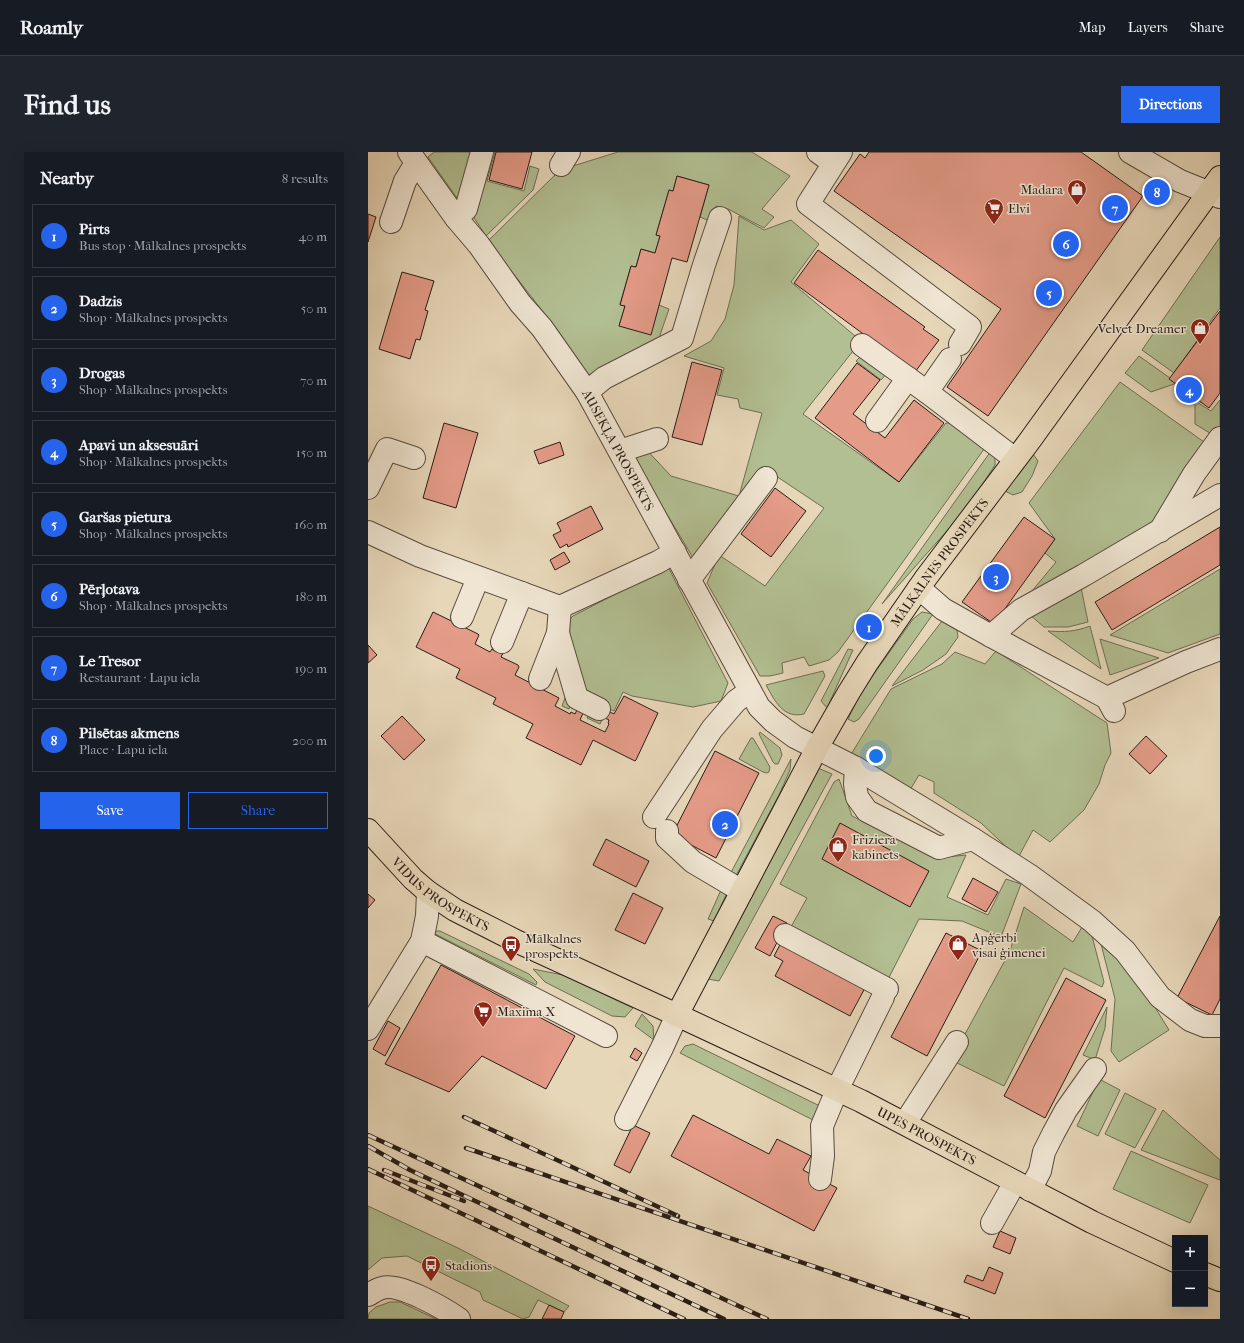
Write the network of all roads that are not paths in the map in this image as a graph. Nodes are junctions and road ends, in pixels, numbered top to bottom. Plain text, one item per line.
1 (482, 152) edge
2 (1130, 152) edge
3 (830, 156) edge
4 (413, 157) edge
5 (1216, 189) edge
6 (456, 218) junction
7 (720, 218) dead end
8 (391, 222) dead end
9 (862, 345) dead end
10 (908, 378) junction
11 (587, 392) junction
12 (927, 392) junction
13 (876, 420) dead end
14 (1220, 438) edge
15 (657, 439) dead end
16 (620, 451) junction
17 (414, 458) dead end
18 (1015, 459) junction
19 (766, 478) dead end
20 (368, 488) edge
21 (1220, 495) edge
22 (1160, 531) junction
23 (368, 532) edge
24 (675, 552) junction
25 (478, 578) junction
26 (689, 580) junction
27 (919, 588) junction
28 (522, 593) junction
29 (560, 607) junction
30 (462, 617) dead end
31 (558, 633) junction
32 (991, 636) junction
33 (502, 642) dead end
34 (1220, 649) edge
35 (540, 679) dead end
36 (750, 691) junction
37 (599, 709) dead end
38 (817, 748) junction
39 (856, 768) junction
40 (368, 830) edge
41 (973, 839) junction
42 (742, 891) junction
43 (428, 892) junction
44 (786, 935) dead end
45 (422, 941) junction
46 (678, 1015) junction
47 (1220, 1026) edge
48 (368, 1029) edge
49 (606, 1036) dead end
50 (957, 1042) dead end
51 (1095, 1069) dead end
52 (837, 1090) junction
53 (626, 1119) dead end
54 (905, 1123) junction
55 (820, 1179) dead end
56 (1022, 1186) junction
57 (992, 1223) dead end
58 (1172, 1260) edge
59 (1208, 1275) edge
60 (1220, 1280) edge
61 (368, 1295) edge
62 (459, 1319) edge

1 - 6 street
2 - 5 street
3 - 12 street
4 - 6 street, AUSEKĻA PROSPEKTS
4 - 8 street
5 - 18 main road, MĀLKALNES PROSPEKTS
6 - 11 street, AUSEKĻA PROSPEKTS
7 - 11 street
9 - 10 street
10 - 12 street
10 - 13 street
11 - 16 street, AUSEKĻA PROSPEKTS
12 - 18 street
14 - 22 street
15 - 16 street
16 - 24 street, AUSEKĻA PROSPEKTS
17 - 20 street
18 - 27 main road, MĀLKALNES PROSPEKTS
19 - 26 street
21 - 22 street
22 - 32 street
23 - 25 street
24 - 26 street, AUSEKĻA PROSPEKTS
24 - 29 street
25 - 28 street
25 - 30 street
26 - 36 street, AUSEKĻA PROSPEKTS
27 - 32 street
27 - 38 main road, MĀLKALNES PROSPEKTS
28 - 29 street
28 - 33 street
29 - 31 street
31 - 35 street
31 - 37 street
32 - 34 street
36 - 38 street, AUSEKĻA PROSPEKTS
36 - 42 street
38 - 39 street, AUSEKĻA PROSPEKTS
38 - 42 main road, MĀLKALNES PROSPEKTS
39 - 41 street, AUSEKĻA PROSPEKTS
39 - 41 street
40 - 43 main road, VIDUS PROSPEKTS
41 - 47 street, AUSEKĻA PROSPEKTS
42 - 46 main road, MĀLKALNES PROSPEKTS
43 - 45 street
43 - 46 main road, VIDUS PROSPEKTS
44 - 52 street
45 - 48 street
45 - 49 street
46 - 52 main road, UPES PROSPEKTS
46 - 53 street
50 - 54 street
51 - 56 street
52 - 54 main road, UPES PROSPEKTS
52 - 55 street
54 - 56 main road, UPES PROSPEKTS
56 - 57 street
56 - 58 main road, UPES PROSPEKTS
59 - 60 main road
61 - 62 street

